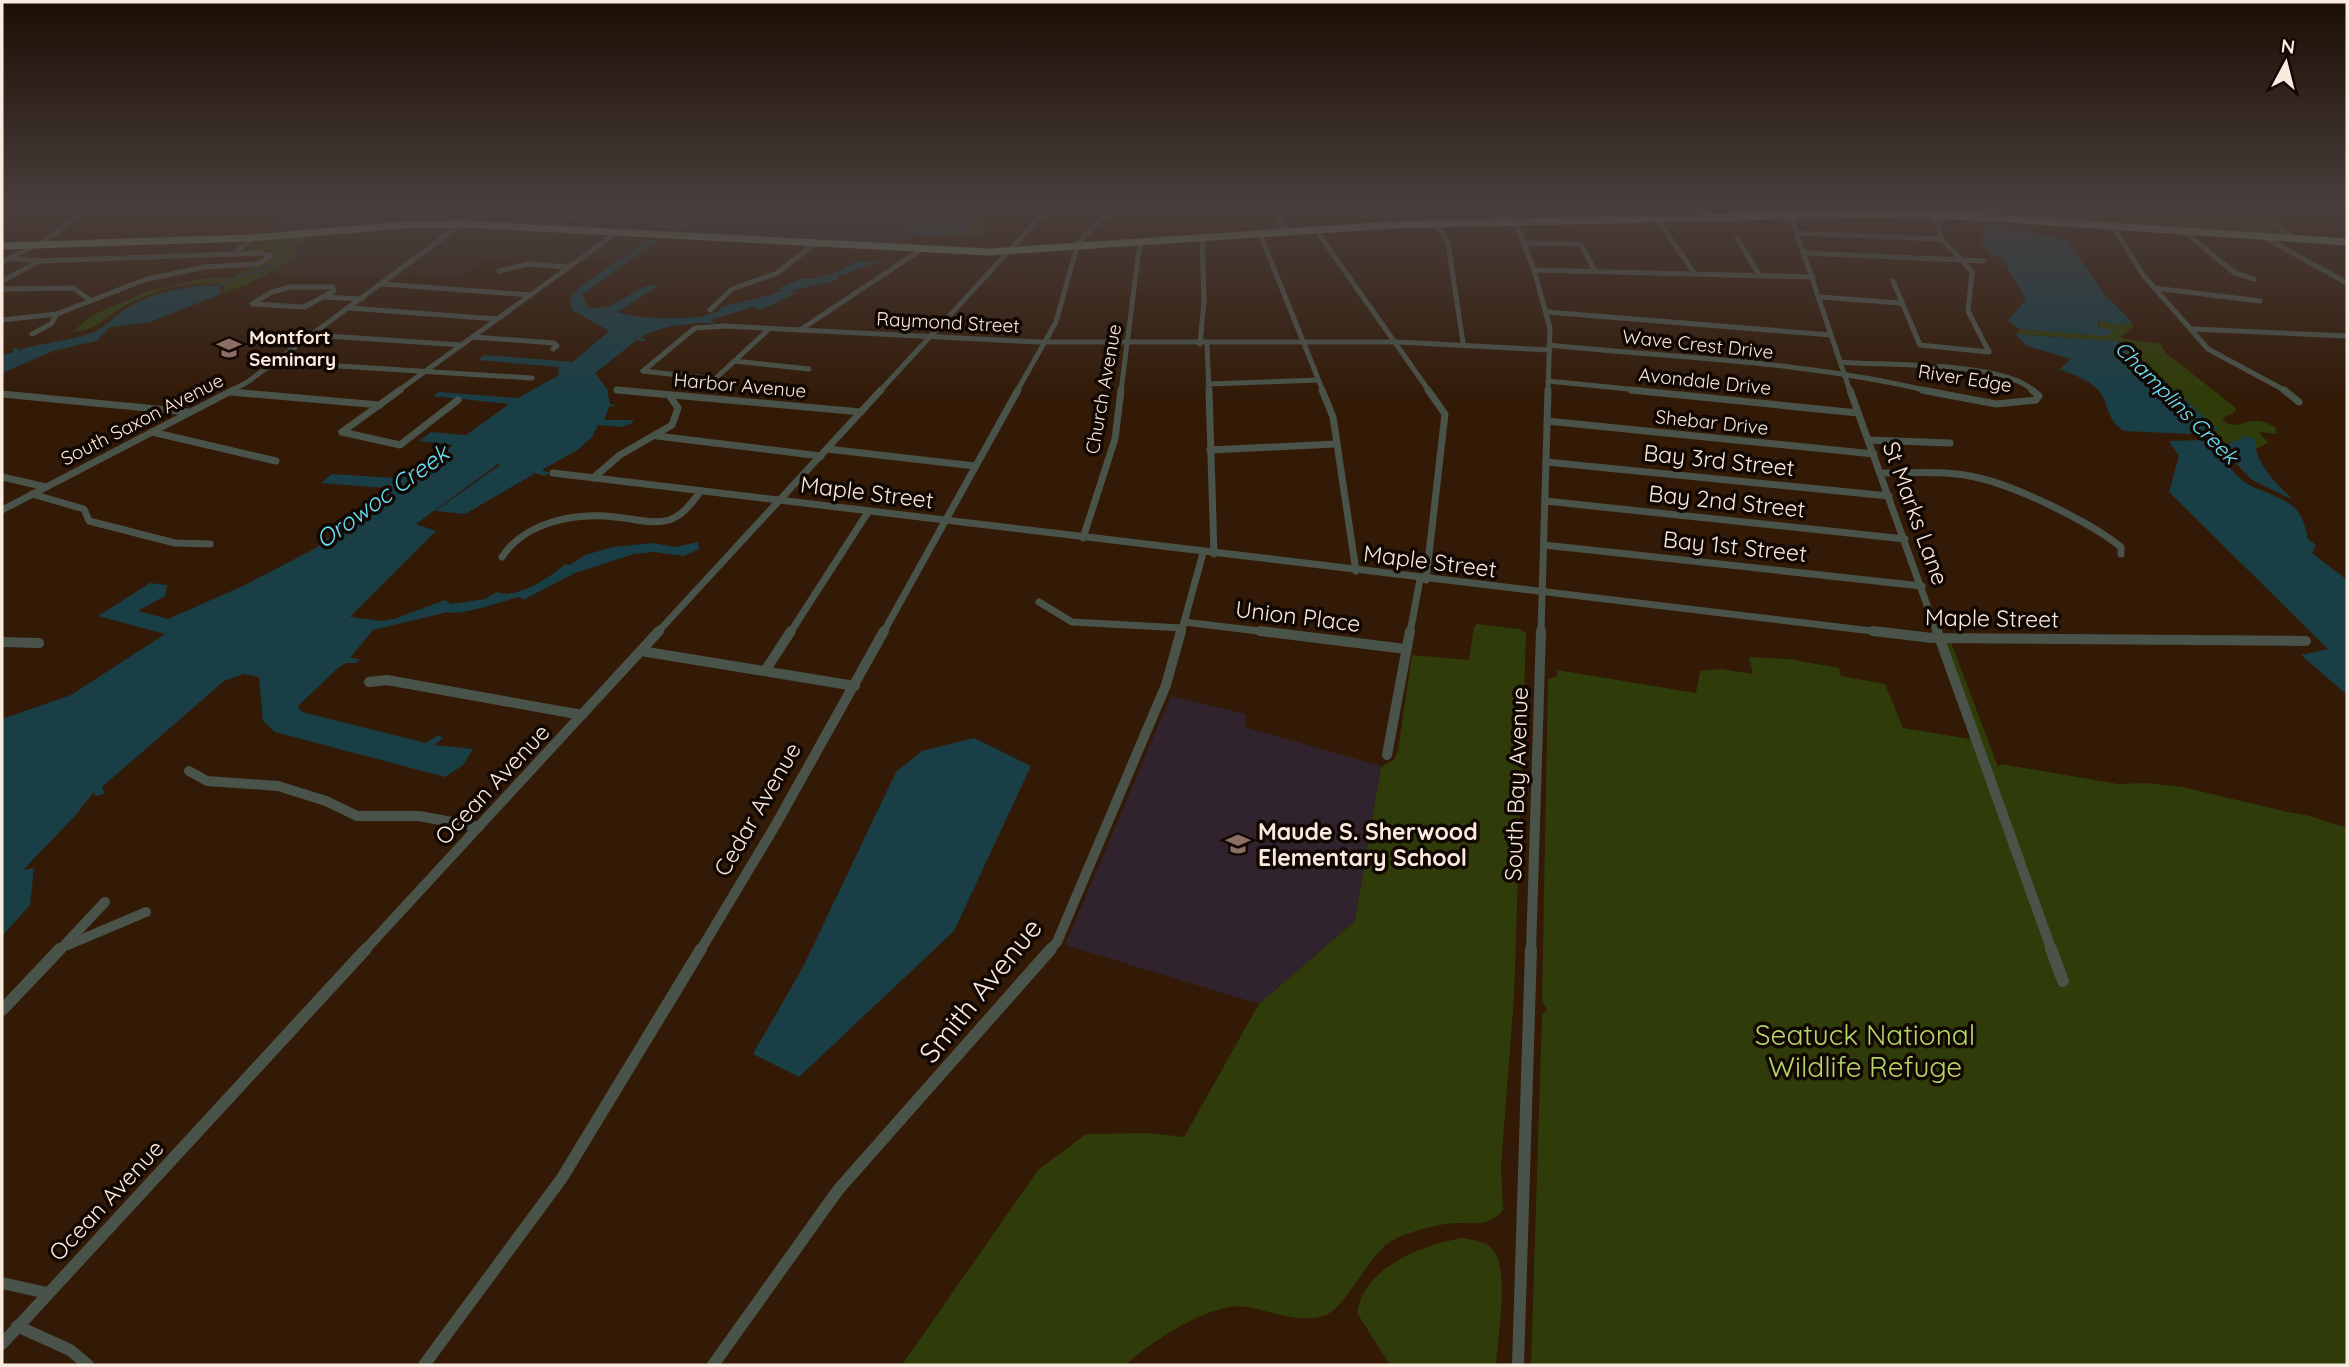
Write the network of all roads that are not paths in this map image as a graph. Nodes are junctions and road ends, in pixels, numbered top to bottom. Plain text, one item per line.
1 (23, 270) edge
2 (190, 270) edge
3 (402, 270) edge
4 (504, 270) edge
5 (565, 270) edge
6 (782, 270) edge
7 (892, 270) edge
8 (993, 270) edge
9 (1071, 270) edge
10 (1137, 270) edge
11 (1203, 270) edge
12 (1274, 270) edge
13 (1344, 270) edge
14 (1452, 270) edge
15 (1534, 270) joint
16 (1692, 270) edge
17 (1755, 270) edge
18 (1810, 270) edge
19 (1970, 270) edge
20 (2142, 270) edge
21 (2231, 270) edge
22 (2323, 270) edge
23 (499, 271) dead end
24 (1595, 271) joint
25 (1695, 274) junction
26 (1759, 276) junction
27 (1812, 277) junction
28 (2254, 279) dead end
29 (2, 281) edge
30 (1892, 281) dead end
31 (2347, 283) edge
32 (383, 284) junction
33 (2154, 288) junction
34 (2, 289) edge
35 (531, 295) junction
36 (324, 297) junction
37 (1820, 297) junction
38 (362, 299) junction
39 (90, 300) junction
40 (2260, 301) dead end
41 (1900, 303) junction
42 (349, 308) junction
43 (710, 310) dead end
44 (1546, 312) junction
45 (57, 314) junction
46 (497, 319) junction
47 (2, 320) edge
48 (769, 329) junction
49 (2192, 329) junction
50 (799, 330) junction
51 (32, 334) dead end
52 (313, 335) junction
53 (1831, 335) junction
54 (2347, 336) edge
55 (473, 337) junction
56 (930, 337) junction
57 (1463, 342) junction
58 (1045, 343) junction
59 (1128, 344) junction
60 (1203, 344) junction
61 (462, 345) junction
62 (1304, 345) junction
63 (1396, 345) junction
64 (1549, 348) junction
65 (553, 349) dead end
66 (734, 361) junction
67 (275, 362) junction
68 (1840, 362) junction
69 (809, 369) dead end
70 (425, 372) junction
71 (1844, 374) junction
72 (531, 378) dead end
73 (1318, 380) junction
74 (1548, 381) junction
75 (1208, 384) junction
76 (617, 390) dead end
77 (229, 392) junction
78 (2, 394) edge
79 (669, 395) junction
80 (458, 400) dead end
81 (2299, 402) dead end
82 (380, 405) junction
83 (190, 412) junction
84 (861, 412) junction
85 (1858, 413) junction
86 (1548, 421) junction
87 (152, 432) junction
88 (657, 436) junction
89 (1869, 440) junction
90 (1950, 443) dead end
91 (1336, 444) junction
92 (1210, 450) junction
93 (824, 453) junction
94 (1874, 454) junction
95 (276, 461) dead end
96 (1546, 462) junction
97 (975, 466) junction
98 (553, 473) dead end
99 (1881, 473) junction
100 (2, 477) edge
101 (593, 478) junction
102 (46, 486) junction
103 (701, 491) junction
104 (32, 494) junction
105 (1889, 496) junction
106 (779, 501) junction
107 (1545, 501) junction
108 (2, 510) edge
109 (868, 512) junction
110 (945, 521) junction
111 (1083, 538) junction
112 (1905, 539) junction
113 (210, 544) dead end
114 (1544, 545) junction
115 (1208, 553) junction
116 (2121, 554) dead end
117 (502, 557) dead end
118 (1356, 571) junction
119 (1423, 580) junction
120 (1922, 586) junction
121 (1542, 593) junction
122 (1040, 602) dead end
123 (1183, 625) junction
124 (1941, 638) junction
125 (2306, 641) dead end
126 (2, 642) edge
127 (39, 643) dead end
128 (1406, 649) junction
129 (641, 651) junction
130 (765, 671) junction
131 (369, 682) dead end
132 (855, 686) junction
133 (582, 715) junction
134 (1387, 755) dead end
135 (189, 771) dead end
136 (479, 827) junction
137 (106, 902) dead end
138 (146, 912) dead end
139 (63, 947) junction
140 (2063, 981) dead end
141 (2, 1010) edge
142 (2, 1283) edge
143 (47, 1293) junction
144 (17, 1326) junction
145 (2, 1344) edge
146 (88, 1365) edge
147 (425, 1365) edge
148 (713, 1365) edge
149 (1517, 1365) edge

1 - 29 street
2 - 39 street
3 - 32 street, South Saxon Avenue
4 - 23 street
5 - 35 street
6 - 43 street
7 - 50 street
8 - 56 street, Ocean Avenue
9 - 58 street, Cedar Avenue
10 - 59 street, Church Avenue
11 - 60 street, Smith Avenue
12 - 62 street
13 - 63 street
14 - 57 street
15 - 24 street
15 - 44 street, South Bay Avenue
16 - 25 street
17 - 26 street
18 - 27 street, St Marks Lane
19 - 41 street
20 - 33 street
21 - 28 street
22 - 31 street
24 - 25 street
25 - 26 street
26 - 27 street
27 - 37 street, St Marks Lane
30 - 41 street
32 - 35 street
32 - 38 street, South Saxon Avenue
33 - 40 street
33 - 49 street
34 - 39 street
35 - 46 street
36 - 36 street
36 - 38 street
37 - 41 street
37 - 53 street, St Marks Lane
38 - 42 street, South Saxon Avenue
39 - 45 street
42 - 46 street
42 - 52 street, South Saxon Avenue
44 - 53 street
44 - 64 street, South Bay Avenue
45 - 47 street
45 - 51 street
46 - 55 street
48 - 50 street, Raymond Street
48 - 66 street
48 - 66 street, Raymond Street
49 - 54 street
49 - 81 street
50 - 56 street, Raymond Street
52 - 61 street
52 - 67 street, South Saxon Avenue
53 - 68 street, St Marks Lane
55 - 61 street
55 - 65 street
56 - 58 street, Raymond Street
56 - 84 street, Ocean Avenue
57 - 63 street, Raymond Street
57 - 64 street, Raymond Street
58 - 59 street, Raymond Street
58 - 97 street, Cedar Avenue
59 - 60 street, Raymond Street
59 - 111 street, Church Avenue
60 - 62 street, Raymond Street
60 - 75 street, Smith Avenue
61 - 70 street
62 - 63 street, Raymond Street
62 - 73 street
63 - 119 street
64 - 71 street, Wave Crest Drive
64 - 74 street, South Bay Avenue
66 - 69 street
67 - 70 street
67 - 77 street, South Saxon Avenue
68 - 71 street, St Marks Lane
68 - 71 street, River Edge
70 - 72 street
70 - 82 street
71 - 85 street, St Marks Lane
73 - 75 street
73 - 91 street
74 - 85 street, Avondale Drive
74 - 86 street, South Bay Avenue
75 - 92 street, Smith Avenue
76 - 79 street, Harbor Avenue
77 - 82 street
77 - 83 street, South Saxon Avenue
78 - 83 street
79 - 84 street, Harbor Avenue
79 - 88 street
80 - 82 street
83 - 87 street, South Saxon Avenue
84 - 93 street, Ocean Avenue
85 - 89 street, St Marks Lane
86 - 94 street, Shebar Drive
86 - 96 street, South Bay Avenue
87 - 95 street
87 - 102 street, South Saxon Avenue
88 - 93 street
88 - 101 street
89 - 90 street
89 - 94 street, St Marks Lane
91 - 92 street
91 - 118 street
92 - 115 street, Smith Avenue
93 - 97 street
93 - 106 street, Ocean Avenue
94 - 99 street, St Marks Lane
96 - 105 street, Bay 3rd Street
96 - 107 street, South Bay Avenue
97 - 110 street, Cedar Avenue
98 - 101 street, Maple Street
99 - 105 street, St Marks Lane
99 - 116 street
100 - 102 street
101 - 103 street, Maple Street
102 - 104 street, South Saxon Avenue
103 - 106 street, Maple Street
103 - 117 street
104 - 108 street, South Saxon Avenue
104 - 113 street
105 - 112 street, St Marks Lane
106 - 109 street, Maple Street
106 - 129 street, Ocean Avenue
107 - 112 street, Bay 2nd Street
107 - 114 street, South Bay Avenue
109 - 110 street, Maple Street
109 - 130 street
110 - 111 street, Maple Street
110 - 132 street, Cedar Avenue
111 - 115 street, Maple Street
112 - 120 street, St Marks Lane
114 - 120 street, Bay 1st Street
114 - 121 street, South Bay Avenue
115 - 118 street, Maple Street
115 - 123 street, Smith Avenue
118 - 119 street, Maple Street
119 - 121 street, Maple Street
119 - 128 street
120 - 124 street, St Marks Lane
121 - 124 street, Maple Street
121 - 149 street, South Bay Avenue
122 - 123 street, Union Place
123 - 128 street, Union Place
123 - 148 street, Smith Avenue
124 - 125 street, Maple Street
124 - 140 street, St Marks Lane
126 - 127 street
128 - 134 street
129 - 130 street
129 - 133 street, Ocean Avenue
130 - 132 street
131 - 133 street
132 - 147 street, Cedar Avenue
133 - 136 street, Ocean Avenue
135 - 136 street
136 - 143 street, Ocean Avenue
137 - 139 street
138 - 139 street
139 - 141 street
142 - 143 street
143 - 144 street, Ocean Avenue
144 - 145 street, Ocean Avenue
144 - 146 street

